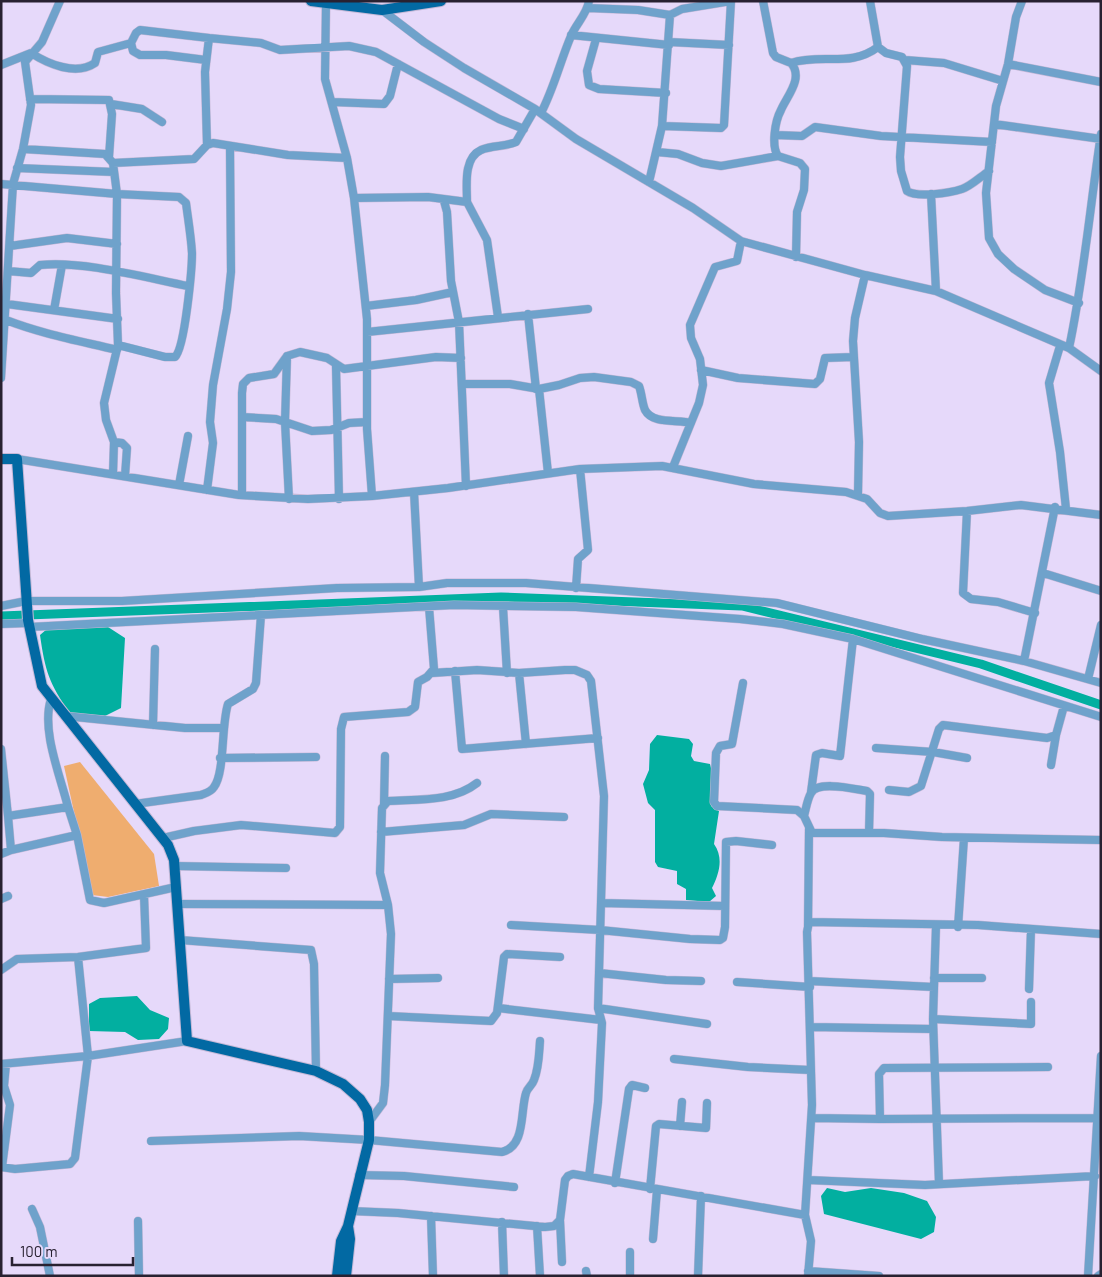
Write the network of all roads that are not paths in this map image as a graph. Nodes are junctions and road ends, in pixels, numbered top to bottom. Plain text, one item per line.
1 (60, 1) edge
2 (311, 1) edge
3 (441, 1) edge
4 (731, 1) edge
5 (764, 1) edge
6 (870, 1) edge
7 (1022, 1) edge
8 (426, 2) edge
9 (326, 3) junction
10 (588, 5) edge
11 (382, 10) junction
12 (670, 15) junction
13 (571, 35) junction
14 (209, 38) junction
15 (596, 39) junction
16 (132, 43) junction
17 (669, 43) junction
18 (729, 45) junction
19 (878, 47) junction
20 (327, 48) junction
21 (32, 54) junction
22 (206, 60) junction
23 (905, 60) junction
24 (791, 63) junction
25 (398, 64) junction
26 (1008, 64) junction
27 (1, 65) edge
28 (1003, 81) junction
29 (1101, 82) edge
30 (666, 93) junction
31 (30, 98) junction
32 (332, 102) junction
33 (111, 104) junction
34 (538, 111) junction
35 (162, 122) dead end
36 (994, 124) junction
37 (662, 126) junction
38 (524, 129) junction
39 (1101, 134) edge
40 (775, 135) junction
41 (901, 136) junction
42 (1100, 139) edge
43 (992, 142) junction
44 (207, 145) junction
45 (230, 146) junction
46 (23, 149) junction
47 (657, 152) junction
48 (778, 156) junction
49 (347, 158) junction
50 (111, 160) junction
51 (17, 168) junction
52 (988, 171) junction
53 (114, 172) junction
54 (649, 182) junction
55 (1, 184) edge
56 (13, 184) junction
57 (117, 194) junction
58 (931, 194) junction
59 (354, 198) junction
60 (444, 201) junction
61 (468, 202) junction
62 (741, 242) junction
63 (117, 244) junction
64 (10, 246) junction
65 (796, 257) junction
66 (62, 265) junction
67 (8, 271) junction
68 (116, 272) junction
69 (865, 275) junction
70 (188, 286) junction
71 (936, 291) junction
72 (453, 292) junction
73 (1079, 303) junction
74 (5, 306) edge
75 (366, 306) junction
76 (588, 309) dead end
77 (54, 310) junction
78 (528, 314) junction
79 (498, 317) junction
80 (118, 319) junction
81 (6, 320) junction
82 (459, 322) junction
83 (367, 332) junction
84 (1060, 346) junction
85 (118, 348) junction
86 (1069, 348) junction
87 (287, 356) junction
88 (853, 357) junction
89 (461, 358) junction
90 (336, 366) junction
91 (368, 366) junction
92 (702, 370) junction
93 (1101, 371) edge
94 (1, 378) edge
95 (462, 384) junction
96 (538, 389) junction
97 (242, 417) junction
98 (285, 422) junction
99 (367, 422) junction
100 (691, 424) junction
101 (338, 428) junction
102 (188, 436) dead end
103 (114, 442) junction
104 (1, 459) edge
105 (17, 459) junction
106 (674, 467) junction
107 (580, 469) junction
108 (548, 473) junction
109 (113, 474) junction
110 (125, 476) junction
111 (179, 485) junction
112 (466, 486) junction
113 (207, 490) junction
114 (414, 492) junction
115 (858, 494) junction
116 (242, 495) junction
117 (372, 496) junction
118 (339, 498) junction
119 (289, 499) junction
120 (1055, 508) junction
121 (1066, 509) junction
122 (967, 511) junction
123 (1101, 515) edge
124 (1043, 573) junction
125 (419, 587) junction
126 (576, 588) junction
127 (1101, 591) edge
128 (26, 603) junction
129 (1, 606) edge
130 (429, 606) junction
131 (503, 607) junction
132 (1034, 613) junction
133 (261, 615) junction
134 (28, 623) junction
135 (1, 624) edge
136 (1101, 625) edge
137 (852, 639) junction
138 (155, 648) dead end
139 (1024, 661) junction
140 (455, 671) junction
141 (432, 673) junction
142 (507, 673) junction
143 (519, 673) junction
144 (1088, 679) junction
145 (1101, 683) edge
146 (743, 684) dead end
147 (52, 699) junction
148 (1064, 706) junction
149 (65, 716) junction
150 (1101, 717) edge
151 (153, 725) junction
152 (223, 728) junction
153 (1056, 735) junction
154 (598, 738) junction
155 (526, 744) junction
156 (876, 748) dead end
157 (1, 750) edge
158 (933, 752) junction
159 (385, 756) dead end
160 (316, 757) dead end
161 (220, 758) junction
162 (967, 758) dead end
163 (1051, 765) dead end
164 (477, 783) dead end
165 (889, 790) dead end
166 (811, 792) junction
167 (135, 804) junction
168 (384, 804) junction
169 (68, 807) junction
170 (8, 816) junction
171 (804, 816) junction
172 (564, 817) dead end
173 (809, 829) junction
174 (381, 832) junction
175 (869, 833) junction
176 (76, 836) junction
177 (162, 838) junction
178 (964, 838) junction
179 (1101, 840) edge
180 (772, 845) dead end
181 (11, 850) junction
182 (1, 854) edge
183 (174, 866) junction
184 (286, 868) dead end
185 (176, 888) junction
186 (144, 895) junction
187 (601, 903) junction
188 (177, 904) junction
189 (388, 906) junction
190 (725, 906) junction
191 (511, 925) dead end
192 (936, 926) junction
193 (808, 927) junction
194 (958, 927) junction
195 (1031, 929) junction
196 (600, 930) junction
197 (1101, 934) edge
198 (180, 940) junction
199 (78, 957) junction
200 (560, 957) dead end
201 (1, 970) edge
202 (599, 973) junction
203 (438, 978) dead end
204 (934, 978) junction
205 (982, 978) dead end
206 (389, 979) junction
207 (701, 981) dead end
208 (737, 982) dead end
209 (810, 984) junction
210 (934, 987) junction
211 (1029, 989) dead end
212 (1031, 1002) dead end
213 (498, 1008) junction
214 (598, 1008) junction
215 (388, 1016) junction
216 (933, 1019) junction
217 (601, 1020) junction
218 (707, 1024) dead end
219 (810, 1027) junction
220 (933, 1029) junction
221 (187, 1040) junction
222 (540, 1041) dead end
223 (88, 1056) junction
224 (1101, 1056) edge
225 (674, 1059) dead end
226 (4, 1064) edge
227 (1048, 1067) dead end
228 (935, 1069) junction
229 (810, 1070) junction
230 (316, 1071) junction
231 (645, 1088) dead end
232 (682, 1102) dead end
233 (707, 1103) dead end
234 (812, 1118) junction
235 (1097, 1118) junction
236 (880, 1119) junction
237 (937, 1120) junction
238 (369, 1122) junction
239 (680, 1126) junction
240 (369, 1140) junction
241 (151, 1141) dead end
242 (2, 1167) edge
243 (359, 1175) junction
244 (1095, 1176) junction
245 (589, 1178) junction
246 (808, 1180) junction
247 (615, 1183) junction
248 (939, 1184) junction
249 (514, 1187) dead end
250 (653, 1190) junction
251 (701, 1196) junction
252 (1097, 1197) edge
253 (32, 1209) dead end
254 (351, 1211) junction
255 (805, 1215) junction
256 (432, 1216) junction
257 (560, 1220) junction
258 (138, 1221) dead end
259 (502, 1222) junction
260 (348, 1226) junction
261 (537, 1226) junction
262 (653, 1239) dead end
263 (630, 1252) dead end
264 (562, 1262) dead end
265 (808, 1273) edge
266 (50, 1276) edge
267 (139, 1276) edge
268 (337, 1276) edge
269 (346, 1276) edge
270 (433, 1276) edge
271 (504, 1276) edge
272 (540, 1276) edge
273 (630, 1276) edge
274 (698, 1276) edge
275 (879, 1276) edge
276 (1088, 1276) edge

1 - 21 street
2 - 9 main road
3 - 8 main road
4 - 12 street
4 - 18 street
5 - 24 street
6 - 19 street
7 - 26 street
8 - 11 main road
9 - 11 main road
9 - 20 street
10 - 12 street
10 - 13 street
11 - 34 street
12 - 17 street
13 - 15 street
13 - 34 street
14 - 16 street
14 - 20 street
14 - 22 street
15 - 17 street
15 - 30 street
16 - 21 street
16 - 22 street
17 - 18 street
17 - 30 street
18 - 37 street
19 - 23 street
19 - 24 street
20 - 25 street
20 - 32 street
21 - 27 street
21 - 31 street
22 - 44 street
23 - 28 street
23 - 41 street
24 - 40 street
25 - 32 street
25 - 38 street
26 - 28 street
26 - 29 street
28 - 36 street
30 - 37 street
31 - 33 street
31 - 46 street
32 - 49 street
33 - 35 street
33 - 50 street
34 - 38 street
34 - 54 street
36 - 42 street
36 - 43 street
37 - 47 street
38 - 61 street
39 - 42 street
40 - 41 street
40 - 48 street
41 - 43 street
41 - 58 street
42 - 73 street
43 - 52 street
44 - 45 street
44 - 50 street
45 - 49 street
45 - 113 street
46 - 50 street
46 - 51 street
47 - 48 street
47 - 54 street
48 - 65 street
49 - 59 street
50 - 53 street
51 - 53 street
51 - 56 street
52 - 58 street
52 - 73 street
53 - 57 street
54 - 62 street
55 - 56 street
56 - 57 street
56 - 64 street
57 - 63 street
57 - 70 street
58 - 71 street
59 - 60 street
59 - 75 street
60 - 61 street
60 - 72 street
61 - 79 street
62 - 65 street
62 - 92 street
63 - 64 street
63 - 68 street
64 - 67 street
65 - 69 street
66 - 67 street
66 - 68 street
66 - 77 street
67 - 74 street
68 - 70 street
68 - 80 street
69 - 71 street
69 - 88 street
70 - 85 street
71 - 84 street
72 - 75 street
72 - 82 street
73 - 86 street
74 - 77 street
74 - 81 street
75 - 83 street
76 - 78 street
77 - 80 street
78 - 79 street
78 - 96 street
79 - 82 street
80 - 85 street
81 - 85 street
81 - 94 street
82 - 83 street
82 - 89 street
83 - 91 street
84 - 86 street
84 - 121 street
85 - 103 street
86 - 93 street
87 - 90 street
87 - 97 street
87 - 98 street
88 - 92 street
88 - 115 street
89 - 91 street
89 - 95 street
90 - 91 street
90 - 101 street
91 - 99 street
92 - 100 street
95 - 96 street
95 - 112 street
96 - 100 street
96 - 108 street
97 - 98 street
97 - 116 street
98 - 101 street
98 - 119 street
99 - 101 street
99 - 117 street
100 - 106 street
101 - 118 street
102 - 111 street
103 - 109 street
103 - 110 street
104 - 105 main road
105 - 109 street
105 - 128 main road
106 - 107 street
106 - 115 street
107 - 108 street
107 - 126 street
108 - 112 street
109 - 110 street
110 - 111 street
111 - 113 street
112 - 114 street
113 - 116 street
114 - 117 street
114 - 125 street
115 - 122 street
116 - 119 street
117 - 118 street
118 - 119 street
120 - 121 street
120 - 122 street
120 - 124 street
121 - 123 street
122 - 132 street
124 - 127 street
124 - 132 street
125 - 126 street
125 - 128 street
126 - 139 street
128 - 129 street
128 - 134 main road
130 - 131 street
130 - 133 street
130 - 141 street
131 - 137 street
131 - 142 street
132 - 139 street
133 - 134 street
133 - 152 street
134 - 135 street
134 - 147 main road
136 - 144 street
137 - 148 street
137 - 166 street
138 - 151 street
139 - 144 street
140 - 141 street
140 - 142 street
140 - 155 street
141 - 177 street
142 - 143 street
143 - 154 street
143 - 155 street
144 - 145 street
146 - 171 street
147 - 149 main road
147 - 169 street
148 - 150 street
148 - 153 street
149 - 151 street
149 - 167 main road
151 - 152 street
152 - 161 street
153 - 158 street
153 - 163 street
154 - 155 street
154 - 187 street
156 - 158 street
157 - 170 street
158 - 162 street
158 - 165 street
159 - 168 street
160 - 161 street
161 - 167 street
164 - 168 street
166 - 171 street
166 - 175 street
167 - 177 main road
168 - 174 street
169 - 170 street
169 - 176 street
170 - 181 street
171 - 173 street
172 - 174 street
173 - 175 street
173 - 193 street
174 - 189 street
175 - 178 street
176 - 181 street
176 - 186 street
177 - 183 main road
178 - 179 street
178 - 194 street
180 - 190 street
181 - 182 street
183 - 184 street
183 - 185 main road
185 - 186 street
185 - 188 main road
186 - 199 street
187 - 190 street
187 - 196 street
188 - 189 street
188 - 198 main road
189 - 206 street
190 - 196 street
191 - 196 street
192 - 193 street
192 - 194 street
192 - 204 street
193 - 209 street
194 - 195 street
195 - 197 street
195 - 211 street
196 - 202 street
198 - 221 main road
198 - 230 street
199 - 201 street
199 - 223 street
200 - 213 street
202 - 207 street
202 - 214 street
203 - 206 street
204 - 205 street
204 - 210 street
206 - 215 street
208 - 209 street
209 - 210 street
209 - 219 street
210 - 216 street
212 - 216 street
213 - 215 street
213 - 217 street
214 - 217 street
214 - 218 street
215 - 238 street
216 - 220 street
217 - 245 street
219 - 220 street
219 - 229 street
220 - 228 street
221 - 223 street
221 - 230 main road
222 - 240 street
223 - 226 street
223 - 242 street
224 - 235 street
225 - 229 street
226 - 242 street
227 - 228 street
228 - 236 street
228 - 237 street
229 - 234 street
230 - 238 main road
231 - 247 street
232 - 239 street
233 - 239 street
234 - 236 street
234 - 246 street
235 - 237 street
235 - 244 street
236 - 237 street
237 - 248 street
238 - 240 main road
239 - 250 street
240 - 241 street
240 - 243 main road
243 - 249 street
243 - 254 main road
244 - 248 street
244 - 252 street
245 - 247 street
245 - 257 street
246 - 248 street
246 - 255 street
247 - 250 street
250 - 251 street
250 - 262 street
251 - 255 street
251 - 274 street
252 - 276 street
253 - 266 street
254 - 256 street
254 - 260 main road
255 - 265 street
256 - 259 street
256 - 270 street
257 - 261 street
257 - 264 street
258 - 267 street
259 - 261 street
259 - 271 street
260 - 268 main road
260 - 269 main road
261 - 272 street
263 - 273 street
265 - 275 street

